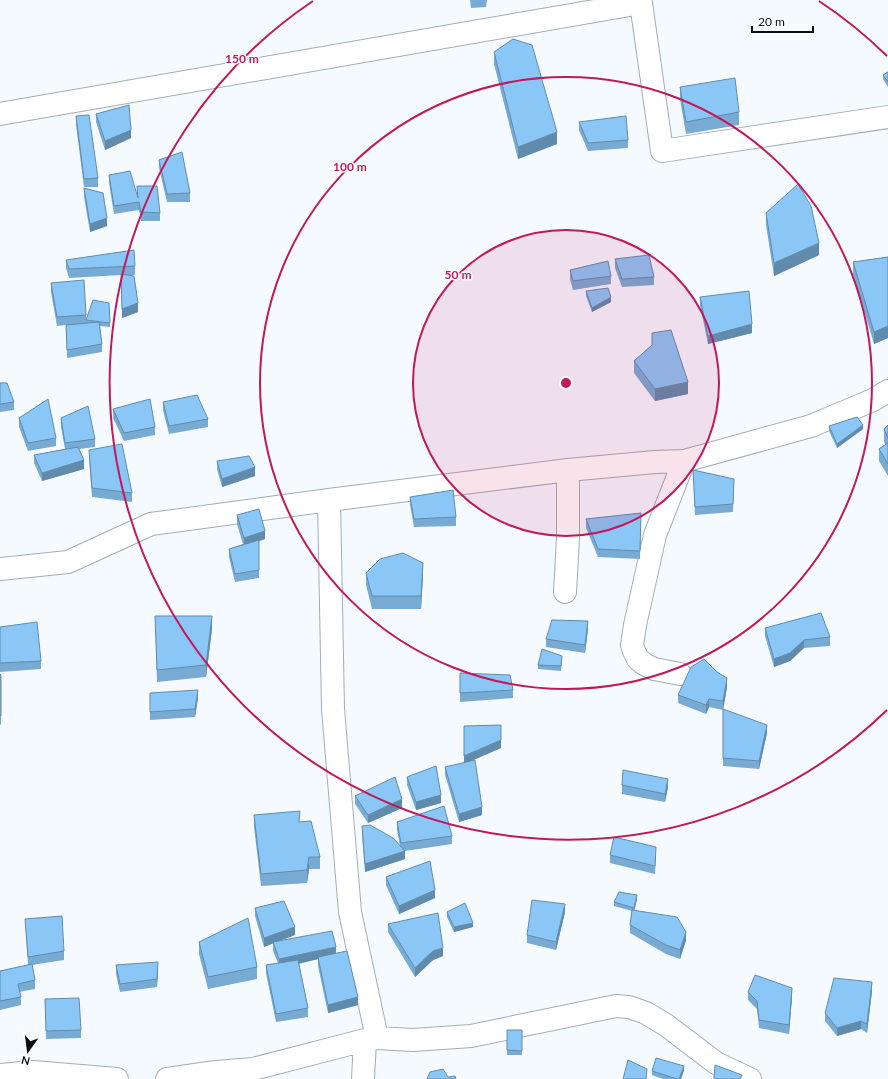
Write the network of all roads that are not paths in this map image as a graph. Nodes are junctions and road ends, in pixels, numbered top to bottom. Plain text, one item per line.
1 (0, 114) edge
2 (888, 116) edge
3 (888, 391) edge
4 (684, 462) junction
5 (568, 470) junction
6 (329, 500) junction
7 (0, 569) edge
8 (565, 592) dead end
9 (680, 674) dead end
10 (371, 1039) junction
11 (0, 1075) edge
12 (117, 1079) edge
13 (167, 1079) edge
14 (363, 1079) edge
15 (750, 1079) edge

1 - 2 street
3 - 4 street
4 - 5 street
4 - 9 street
5 - 6 street
5 - 8 street
6 - 7 street
6 - 10 street
10 - 13 street
10 - 14 street
10 - 15 street
11 - 12 street

